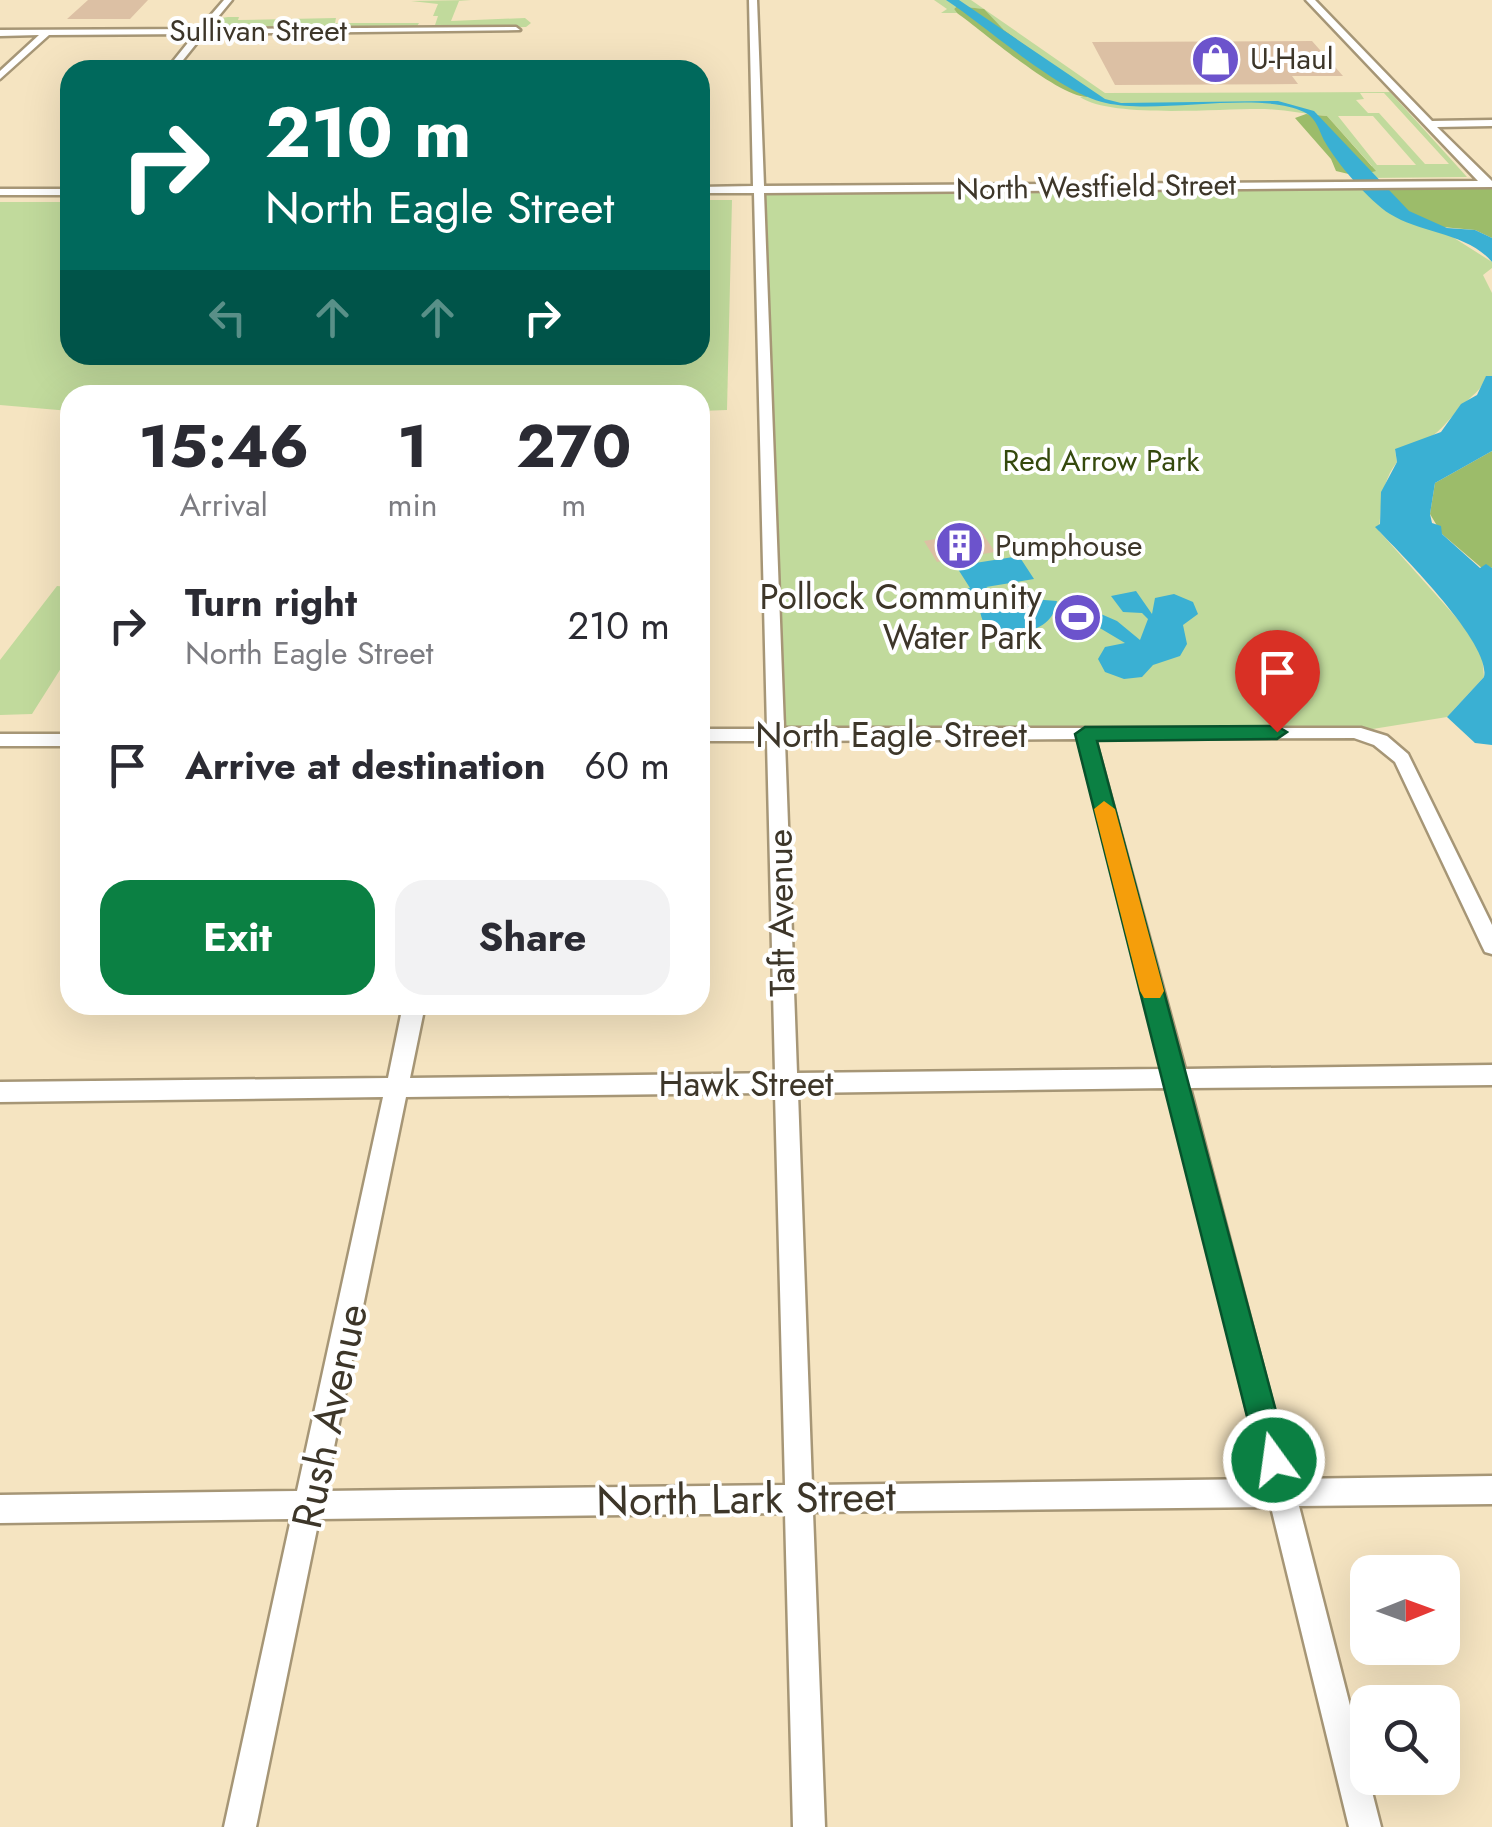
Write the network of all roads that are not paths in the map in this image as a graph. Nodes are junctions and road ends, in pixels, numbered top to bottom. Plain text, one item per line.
1 (228, 0) edge
2 (753, 0) edge
3 (1310, 0) edge
4 (516, 30) dead end
5 (202, 31) junction
6 (0, 33) edge
7 (46, 33) junction
8 (178, 60) edge
9 (0, 76) edge
10 (1492, 123) edge
11 (1428, 124) junction
12 (1489, 184) edge
13 (759, 189) junction
14 (710, 190) edge
15 (60, 191) edge
16 (0, 192) edge
17 (775, 734) junction
18 (1085, 734) junction
19 (710, 735) edge
20 (0, 740) edge
21 (60, 740) edge
22 (1492, 946) edge
23 (412, 1015) edge
24 (1492, 1075) edge
25 (1176, 1077) junction
26 (785, 1083) junction
27 (397, 1090) junction
28 (0, 1092) edge
29 (1492, 1490) edge
30 (1282, 1494) junction
31 (798, 1496) junction
32 (310, 1507) junction
33 (0, 1509) edge
34 (240, 1827) edge
35 (809, 1827) edge
36 (1365, 1827) edge

1 - 5 street
2 - 13 street, Taft Avenue
3 - 11 street
4 - 5 street, Sullivan Street
5 - 7 street, Sullivan Street
5 - 8 street
6 - 7 street, Sullivan Street
7 - 9 street
10 - 11 street
11 - 12 street
12 - 13 street, North Westfield Street
13 - 14 street, North Westfield Street
13 - 17 street, Taft Avenue
15 - 16 street
17 - 18 street, North Eagle Street
17 - 19 street, North Eagle Street
17 - 26 street, Taft Avenue
18 - 22 street, North Eagle Street
18 - 25 street
20 - 21 street
23 - 27 street, Rush Avenue
24 - 25 street, Hawk Street
25 - 26 street, Hawk Street
25 - 30 street
26 - 27 street, Hawk Street
26 - 31 street, Taft Avenue
27 - 28 street, Hawk Street
27 - 32 street, Rush Avenue
29 - 30 street, North Lark Street
30 - 31 street, North Lark Street
30 - 36 street
31 - 32 street, North Lark Street
31 - 35 street, Taft Avenue
32 - 33 street, North Lark Street
32 - 34 street, Rush Avenue

